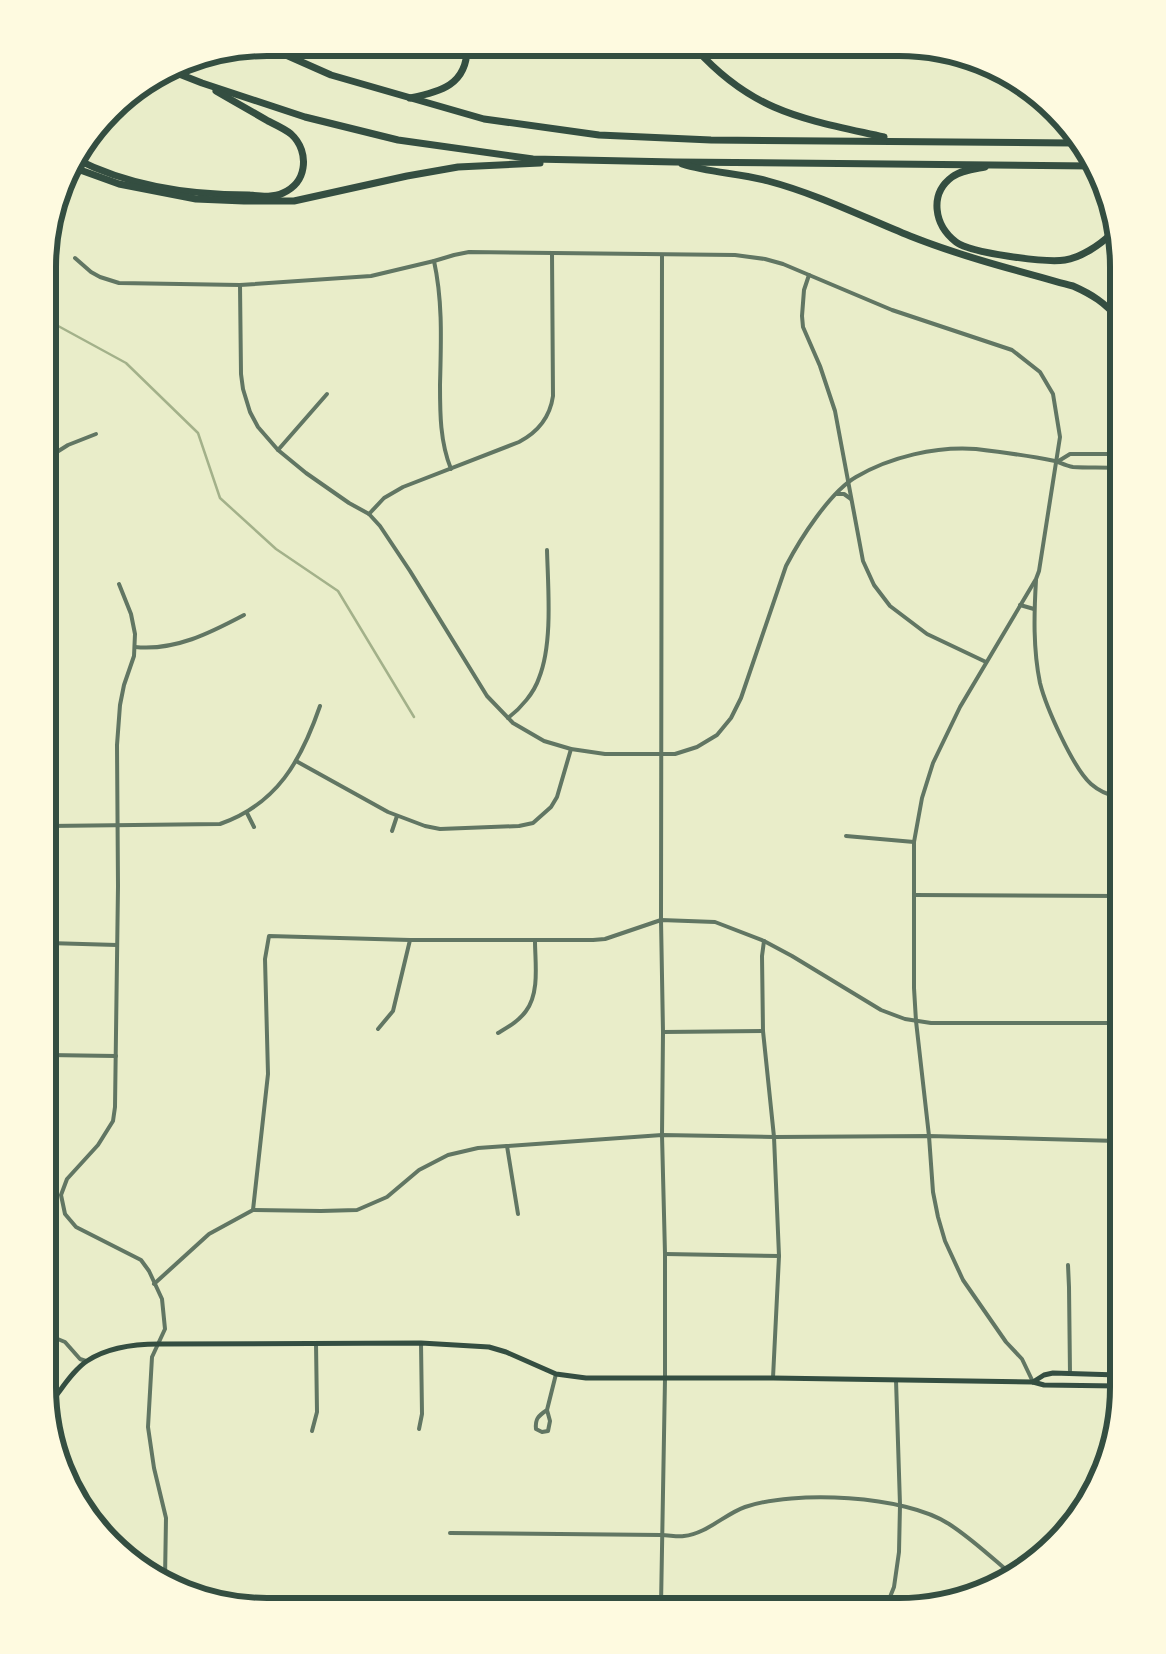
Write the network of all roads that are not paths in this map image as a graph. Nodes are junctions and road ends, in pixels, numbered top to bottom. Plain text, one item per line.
1 (288, 56) edge
2 (465, 56) edge
3 (703, 56) edge
4 (181, 75) edge
5 (202, 83) junction
6 (408, 98) junction
7 (899, 141) junction
8 (1069, 143) edge
9 (585, 160) junction
10 (675, 162) junction
11 (84, 163) edge
12 (999, 164) junction
13 (1084, 166) edge
14 (81, 169) edge
15 (1108, 237) edge
16 (552, 253) junction
17 (662, 255) junction
18 (75, 258) dead end
19 (434, 262) junction
20 (809, 275) junction
21 (240, 285) junction
22 (1110, 310) edge
23 (327, 394) dead end
24 (96, 434) dead end
25 (278, 450) junction
26 (56, 453) edge
27 (1110, 454) edge
28 (1057, 462) junction
29 (1110, 468) edge
30 (451, 469) junction
31 (845, 472) junction
32 (857, 476) junction
33 (848, 484) junction
34 (837, 494) junction
35 (851, 499) junction
36 (368, 514) junction
37 (547, 550) dead end
38 (1036, 579) junction
39 (119, 584) dead end
40 (1020, 605) junction
41 (1034, 609) junction
42 (244, 615) dead end
43 (135, 647) junction
44 (986, 662) junction
45 (320, 706) dead end
46 (508, 718) junction
47 (570, 749) junction
48 (662, 754) junction
49 (296, 761) junction
50 (1110, 794) edge
51 (247, 813) junction
52 (397, 816) junction
53 (56, 826) edge
54 (117, 826) junction
55 (254, 827) dead end
56 (392, 831) dead end
57 (846, 836) dead end
58 (914, 842) junction
59 (914, 895) junction
60 (1110, 896) edge
61 (661, 920) junction
62 (410, 940) junction
63 (535, 940) junction
64 (764, 941) junction
65 (56, 943) edge
66 (117, 945) junction
67 (916, 1021) junction
68 (1110, 1022) edge
69 (378, 1029) dead end
70 (763, 1031) junction
71 (664, 1032) junction
72 (498, 1033) dead end
73 (56, 1055) edge
74 (116, 1056) junction
75 (662, 1135) junction
76 (929, 1136) junction
77 (774, 1137) junction
78 (1110, 1141) edge
79 (507, 1146) junction
80 (253, 1210) junction
81 (518, 1214) dead end
82 (665, 1254) junction
83 (779, 1256) junction
84 (1068, 1265) dead end
85 (154, 1284) junction
86 (56, 1338) edge
87 (316, 1343) junction
88 (421, 1343) junction
89 (158, 1344) junction
90 (86, 1361) junction
91 (556, 1374) junction
92 (1070, 1374) junction
93 (1110, 1375) edge
94 (773, 1378) junction
95 (665, 1379) junction
96 (896, 1380) junction
97 (1033, 1382) junction
98 (1110, 1386) edge
99 (57, 1395) edge
100 (547, 1410) junction
101 (419, 1429) dead end
102 (312, 1431) dead end
103 (900, 1505) junction
104 (450, 1533) dead end
105 (661, 1535) junction
106 (1005, 1569) edge
107 (165, 1572) edge
108 (662, 1598) edge
109 (891, 1598) edge

1 - 6 highway
2 - 6 highway
3 - 7 highway
4 - 5 highway
5 - 9 highway
5 - 11 highway
6 - 7 highway
7 - 8 highway
9 - 10 highway
9 - 14 highway
10 - 12 highway
10 - 22 highway
12 - 13 highway
12 - 15 highway
16 - 17 street
16 - 19 street
16 - 30 street
17 - 20 street
17 - 48 street
18 - 21 street
19 - 21 street
19 - 30 street
20 - 28 street
20 - 31 street
21 - 25 street
23 - 25 street
24 - 26 street
25 - 36 street
27 - 28 street
28 - 29 street
28 - 32 street
28 - 38 street
30 - 36 street
31 - 32 street
31 - 33 street
32 - 33 street
33 - 34 street
33 - 35 street
34 - 35 street
34 - 48 street
35 - 44 street
36 - 46 street
37 - 46 street
38 - 40 street
38 - 41 street
39 - 43 street
40 - 41 street
40 - 44 street
41 - 50 street
42 - 43 street
43 - 54 street
44 - 58 street
45 - 49 street
46 - 47 street
47 - 48 street
47 - 52 street
48 - 61 street
49 - 51 street
49 - 52 street
51 - 54 street
51 - 55 street
52 - 56 street
53 - 54 street
54 - 66 street
57 - 58 street
58 - 59 street
59 - 60 street
59 - 67 street
61 - 63 street
61 - 64 street
61 - 71 street
62 - 63 street
62 - 69 street
62 - 80 street
63 - 72 street
64 - 67 street
64 - 70 street
65 - 66 street
66 - 74 street
67 - 68 street
67 - 76 street
70 - 71 street
70 - 77 street
71 - 75 street
73 - 74 street
74 - 85 street
75 - 77 street
75 - 79 street
75 - 82 street
76 - 77 street
76 - 78 street
76 - 97 street
77 - 83 street
79 - 80 street
79 - 81 street
80 - 85 street
82 - 83 street
82 - 95 street
83 - 94 street
84 - 92 street
85 - 89 street
86 - 90 street
87 - 88 main road
87 - 89 main road
87 - 102 street
88 - 91 main road
88 - 101 street
89 - 90 main road
89 - 107 street
90 - 99 main road
91 - 95 main road
91 - 100 street
92 - 93 main road
92 - 97 main road
94 - 95 main road
94 - 96 main road
95 - 105 street
96 - 97 main road
96 - 103 street
97 - 98 main road
100 - 100 street
103 - 105 street
103 - 106 street
103 - 109 street
104 - 105 street
105 - 108 street

